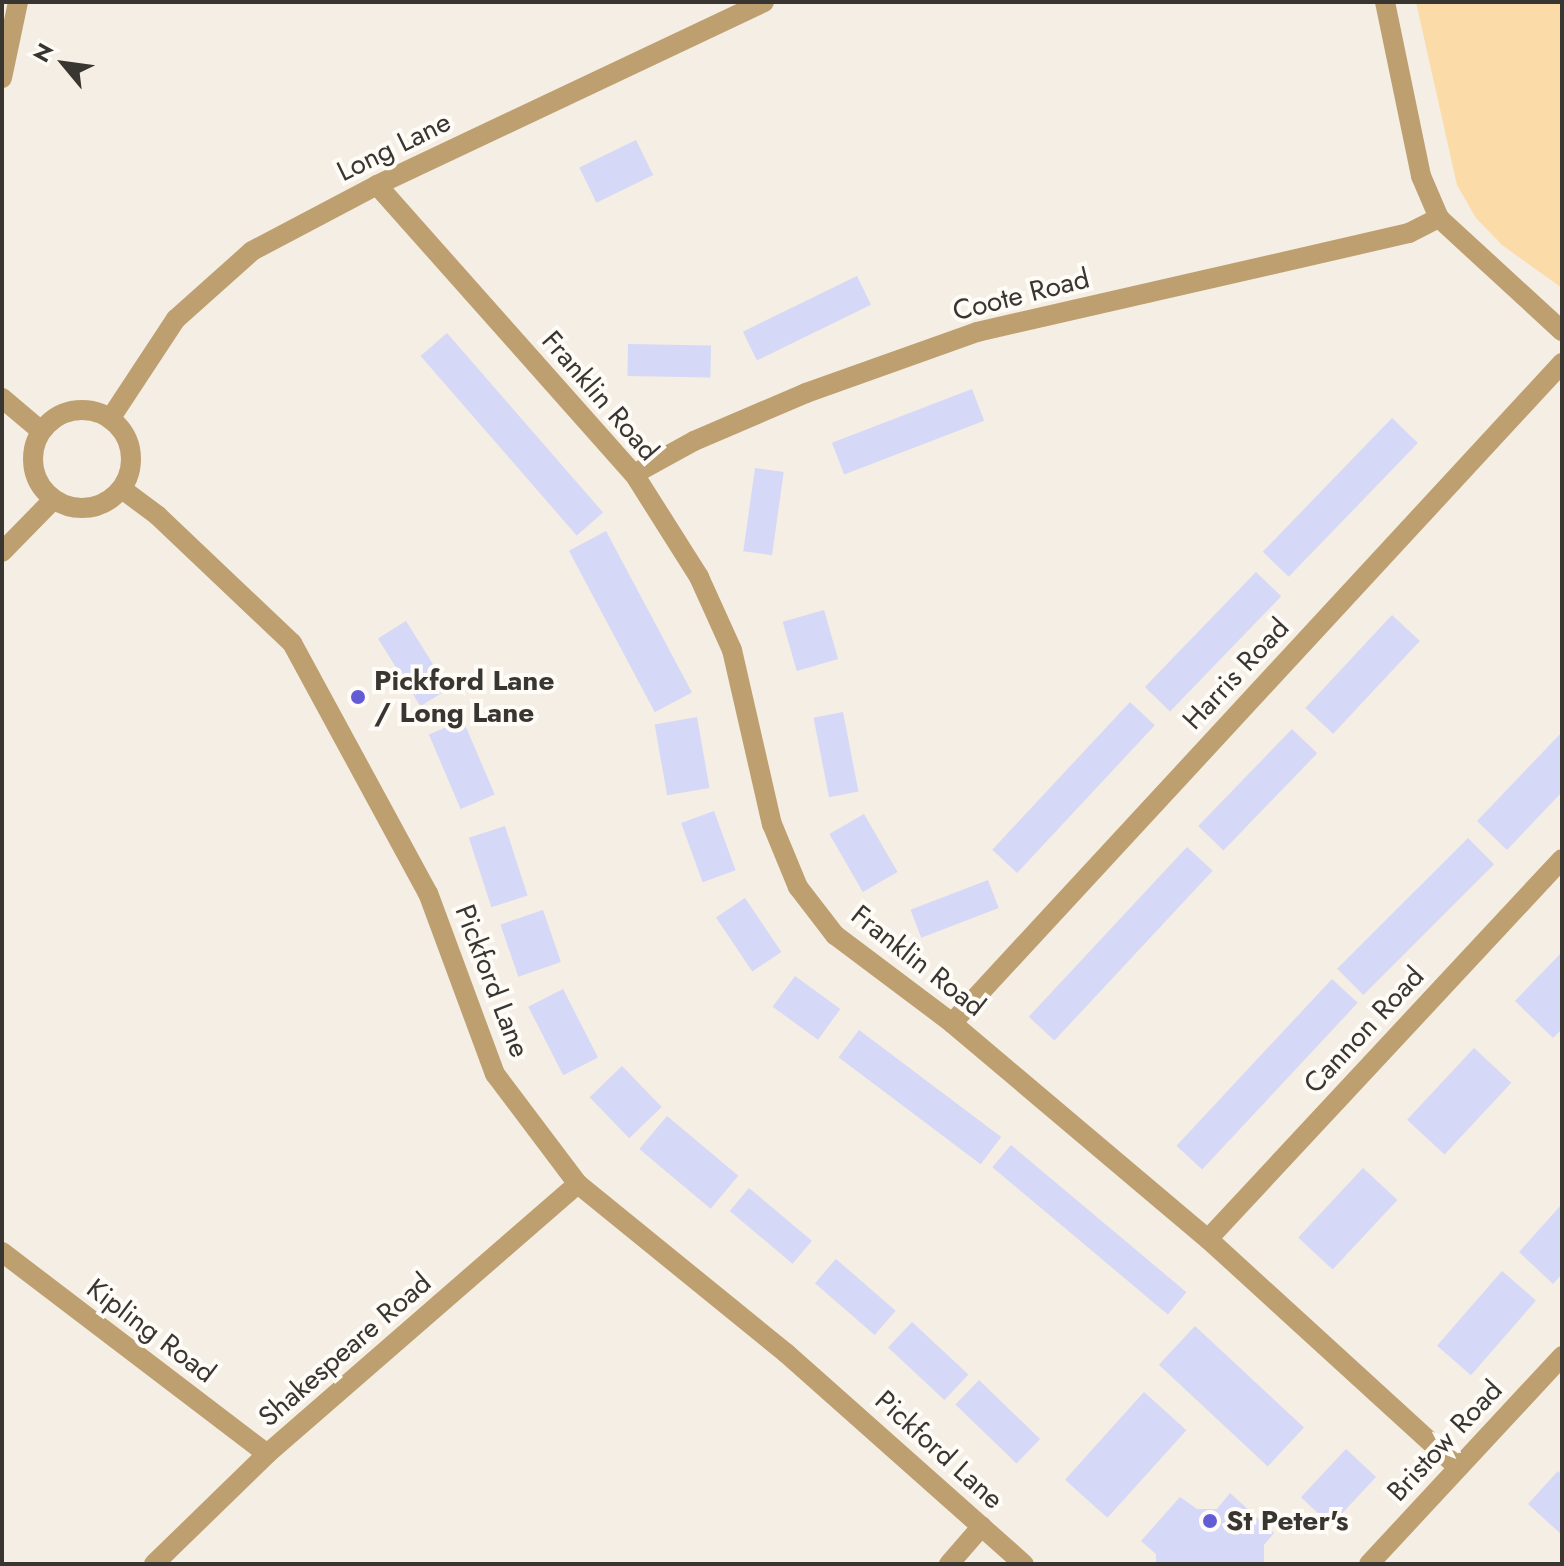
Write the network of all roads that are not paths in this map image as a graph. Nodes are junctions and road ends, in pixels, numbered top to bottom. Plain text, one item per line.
1 (18, 2) edge
2 (764, 2) edge
3 (1385, 2) edge
4 (2, 78) edge
5 (377, 185) junction
6 (1439, 218) junction
7 (1562, 331) edge
8 (1562, 363) edge
9 (2, 398) edge
10 (110, 419) junction
11 (41, 431) junction
12 (634, 474) junction
13 (122, 489) junction
14 (53, 500) junction
15 (2, 552) edge
16 (1562, 859) edge
17 (952, 1023) junction
18 (578, 1184) junction
19 (1208, 1239) junction
20 (2, 1252) edge
21 (1562, 1356) edge
22 (267, 1454) junction
23 (1458, 1467) junction
24 (982, 1526) junction
25 (154, 1564) edge
26 (949, 1564) edge
27 (1024, 1564) edge
28 (1369, 1564) edge

1 - 4 street
2 - 5 street, Long Lane
3 - 6 street
5 - 10 street, Long Lane
5 - 12 street, Franklin Road
6 - 7 street
6 - 12 street, Coote Road
8 - 17 street, Harris Road
9 - 11 street
10 - 11 street
10 - 13 street
11 - 14 street
12 - 17 street, Franklin Road
13 - 14 street
13 - 18 street, Pickford Lane
14 - 15 street
16 - 19 street, Cannon Road
17 - 19 street, Franklin Road
18 - 22 street, Shakespeare Road
18 - 24 street, Pickford Lane
19 - 23 street, Franklin Road
20 - 22 street, Kipling Road
21 - 23 street, Bristow Road
22 - 25 street, Shakespeare Road
23 - 28 street, Bristow Road
24 - 26 street
24 - 27 street, Pickford Lane

